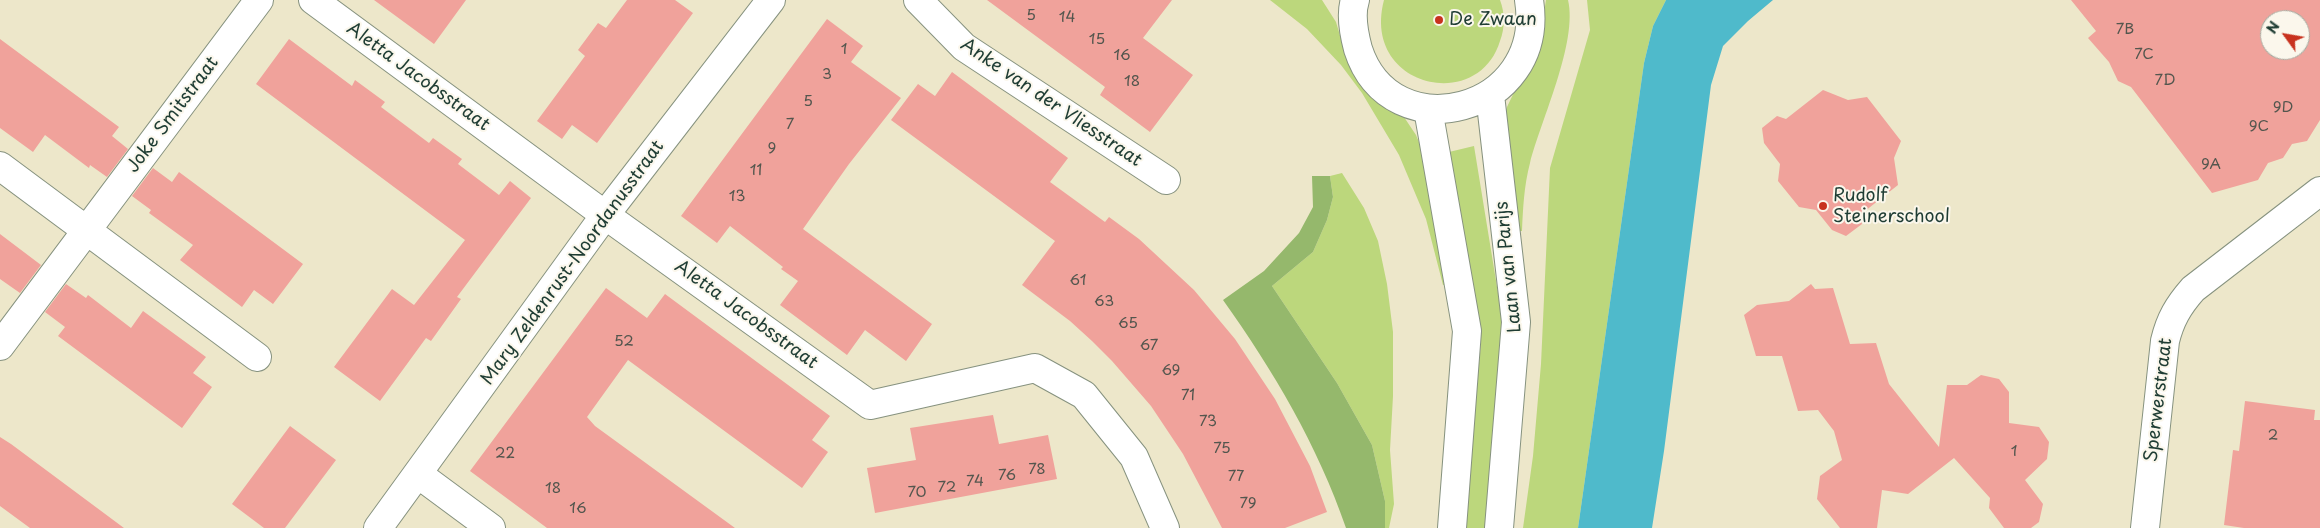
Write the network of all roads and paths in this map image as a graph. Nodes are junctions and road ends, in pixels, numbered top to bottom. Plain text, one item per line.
1 (259, 0) edge
2 (771, 0) edge
3 (918, 0) edge
4 (1529, 0) edge
5 (1352, 1) edge
6 (319, 2) edge
7 (1490, 95) junction
8 (1428, 109) junction
9 (0, 166) edge
10 (1166, 180) dead end
11 (2320, 191) edge
12 (605, 215) junction
13 (86, 229) junction
14 (0, 346) edge
15 (257, 357) dead end
16 (418, 474) junction
17 (378, 528) edge
18 (491, 528) edge
19 (1165, 528) edge
20 (1452, 528) edge
21 (1499, 528) edge
22 (2144, 528) edge

1 - 13 street, Joke Smitstraat
2 - 12 street, Mary Zeldenrust-Noordanusstraat
3 - 10 street, Anke van der Vliesstraat
4 - 7 street
5 - 8 street
6 - 12 street, Aletta Jacobsstraat
7 - 8 street
7 - 21 street, Laan van Parijs
8 - 20 street
9 - 13 street
11 - 22 street, Sperwerstraat
12 - 16 street, Mary Zeldenrust-Noordanusstraat
12 - 19 street, Aletta Jacobsstraat
13 - 14 street, Joke Smitstraat
13 - 15 street
16 - 17 street, Mary Zeldenrust-Noordanusstraat
16 - 18 street

